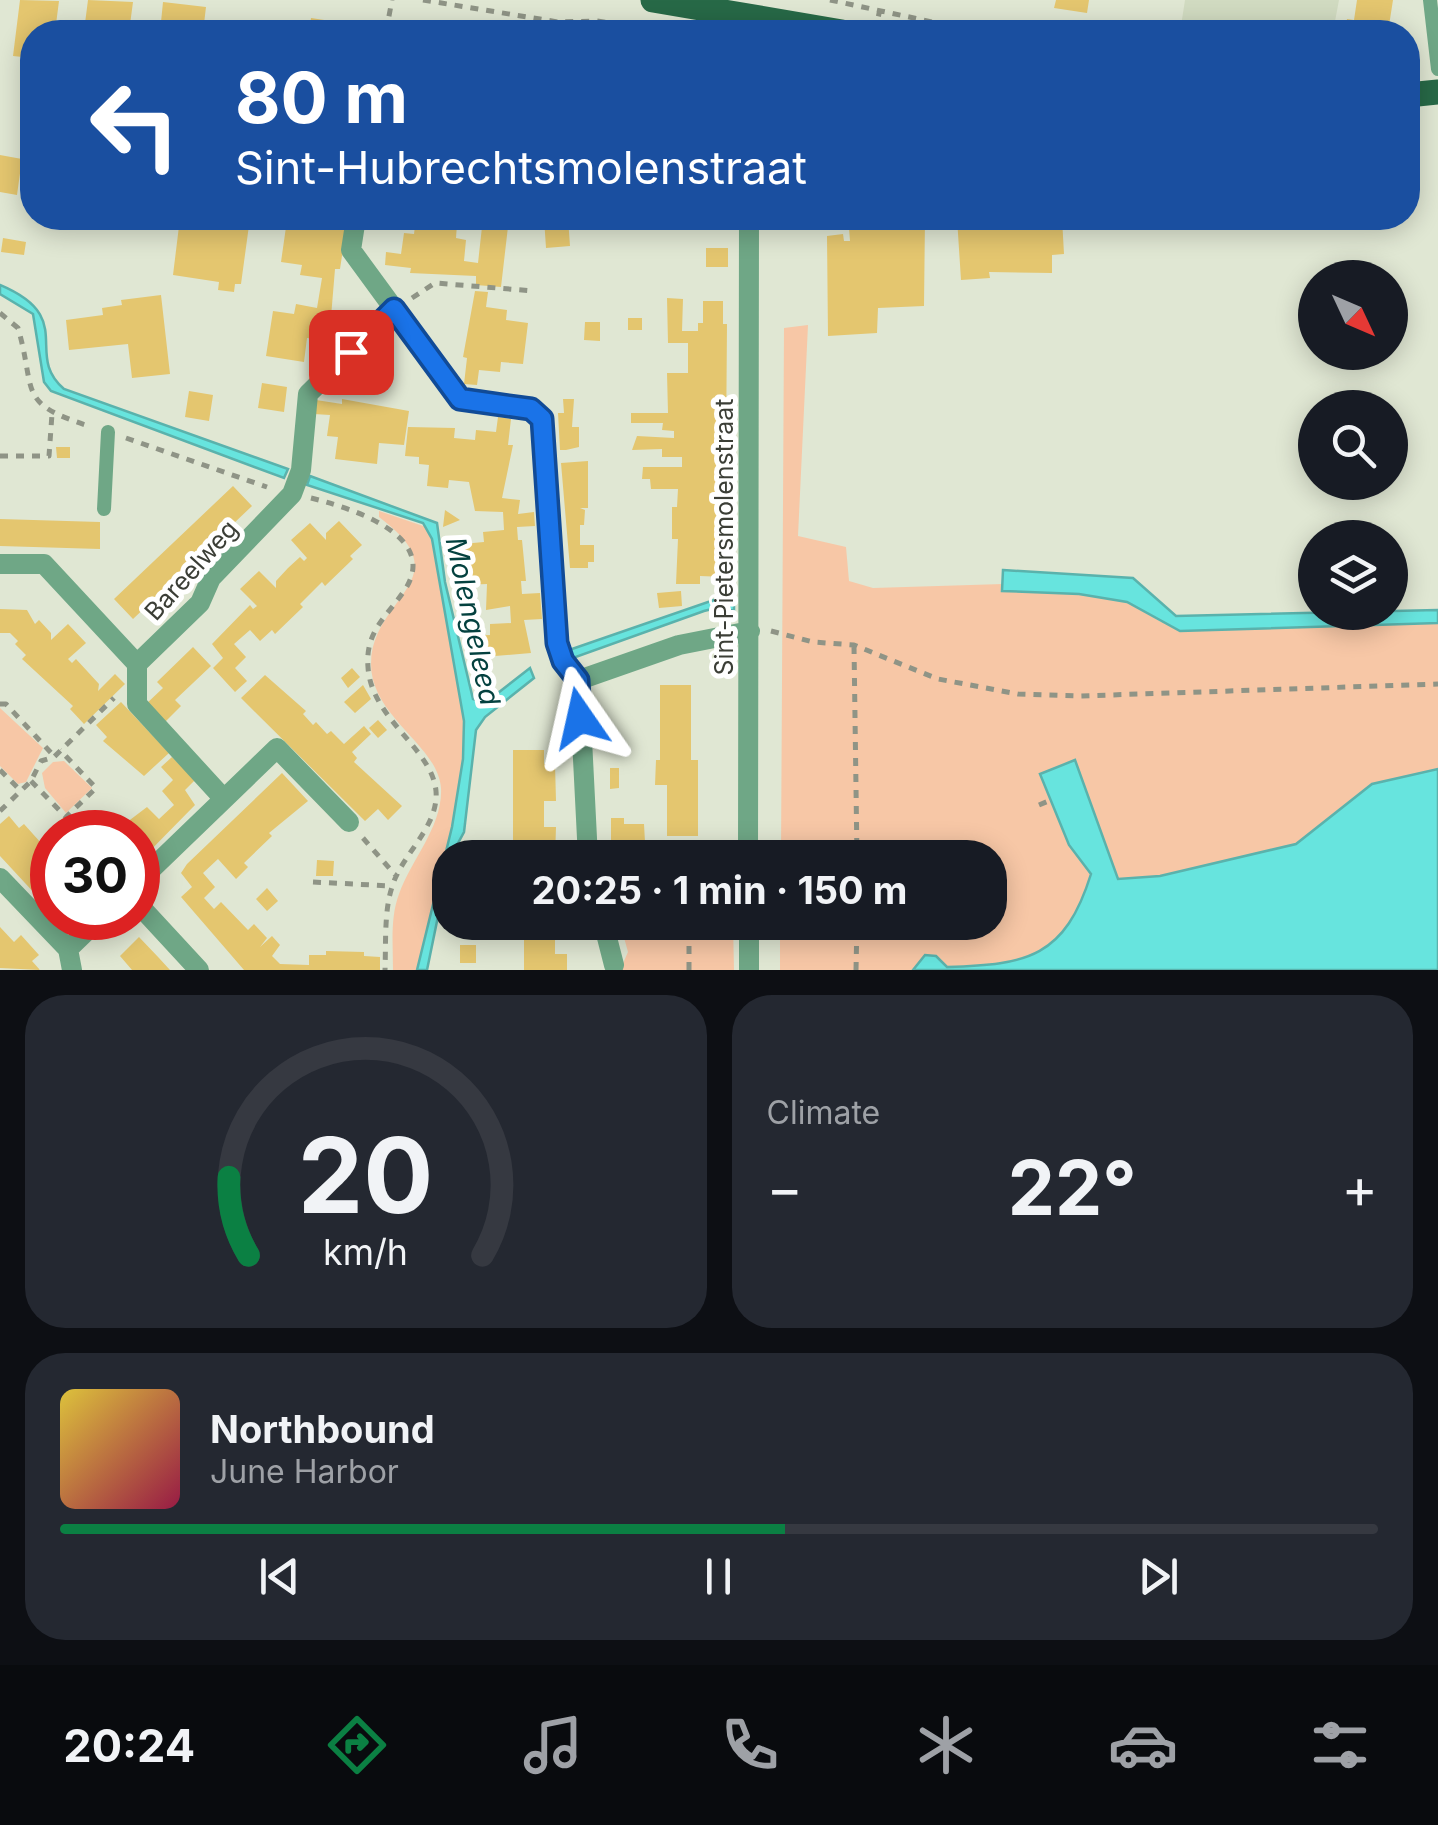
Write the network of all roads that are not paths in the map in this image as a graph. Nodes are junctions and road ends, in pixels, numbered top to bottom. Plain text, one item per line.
1 (654, 0) edge
2 (1430, 0) edge
3 (735, 20) edge
4 (1438, 69) edge
5 (354, 230) edge
6 (749, 230) edge
7 (394, 309) junction
8 (108, 432) dead end
9 (104, 509) dead end
10 (0, 564) edge
11 (760, 631) junction
12 (137, 670) junction
13 (578, 680) junction
14 (224, 799) junction
15 (349, 822) road end
16 (587, 840) edge
17 (749, 840) edge
18 (160, 861) edge
19 (0, 878) edge
20 (160, 928) edge
21 (608, 940) edge
22 (749, 940) edge
23 (70, 959) edge
24 (614, 965) dead end
25 (199, 970) edge
26 (749, 970) edge

1 - 3 main road
2 - 4 lane
5 - 7 street
6 - 11 street, Sint-Pietersmolenstraat
7 - 12 street, Bareelweg
7 - 13 street
8 - 9 lane
10 - 12 street
11 - 13 street
11 - 17 street, Sint-Pietersmolenstraat
12 - 14 street
13 - 16 street
14 - 15 street
14 - 18 street
19 - 23 street
20 - 25 street
21 - 24 street
22 - 26 street

